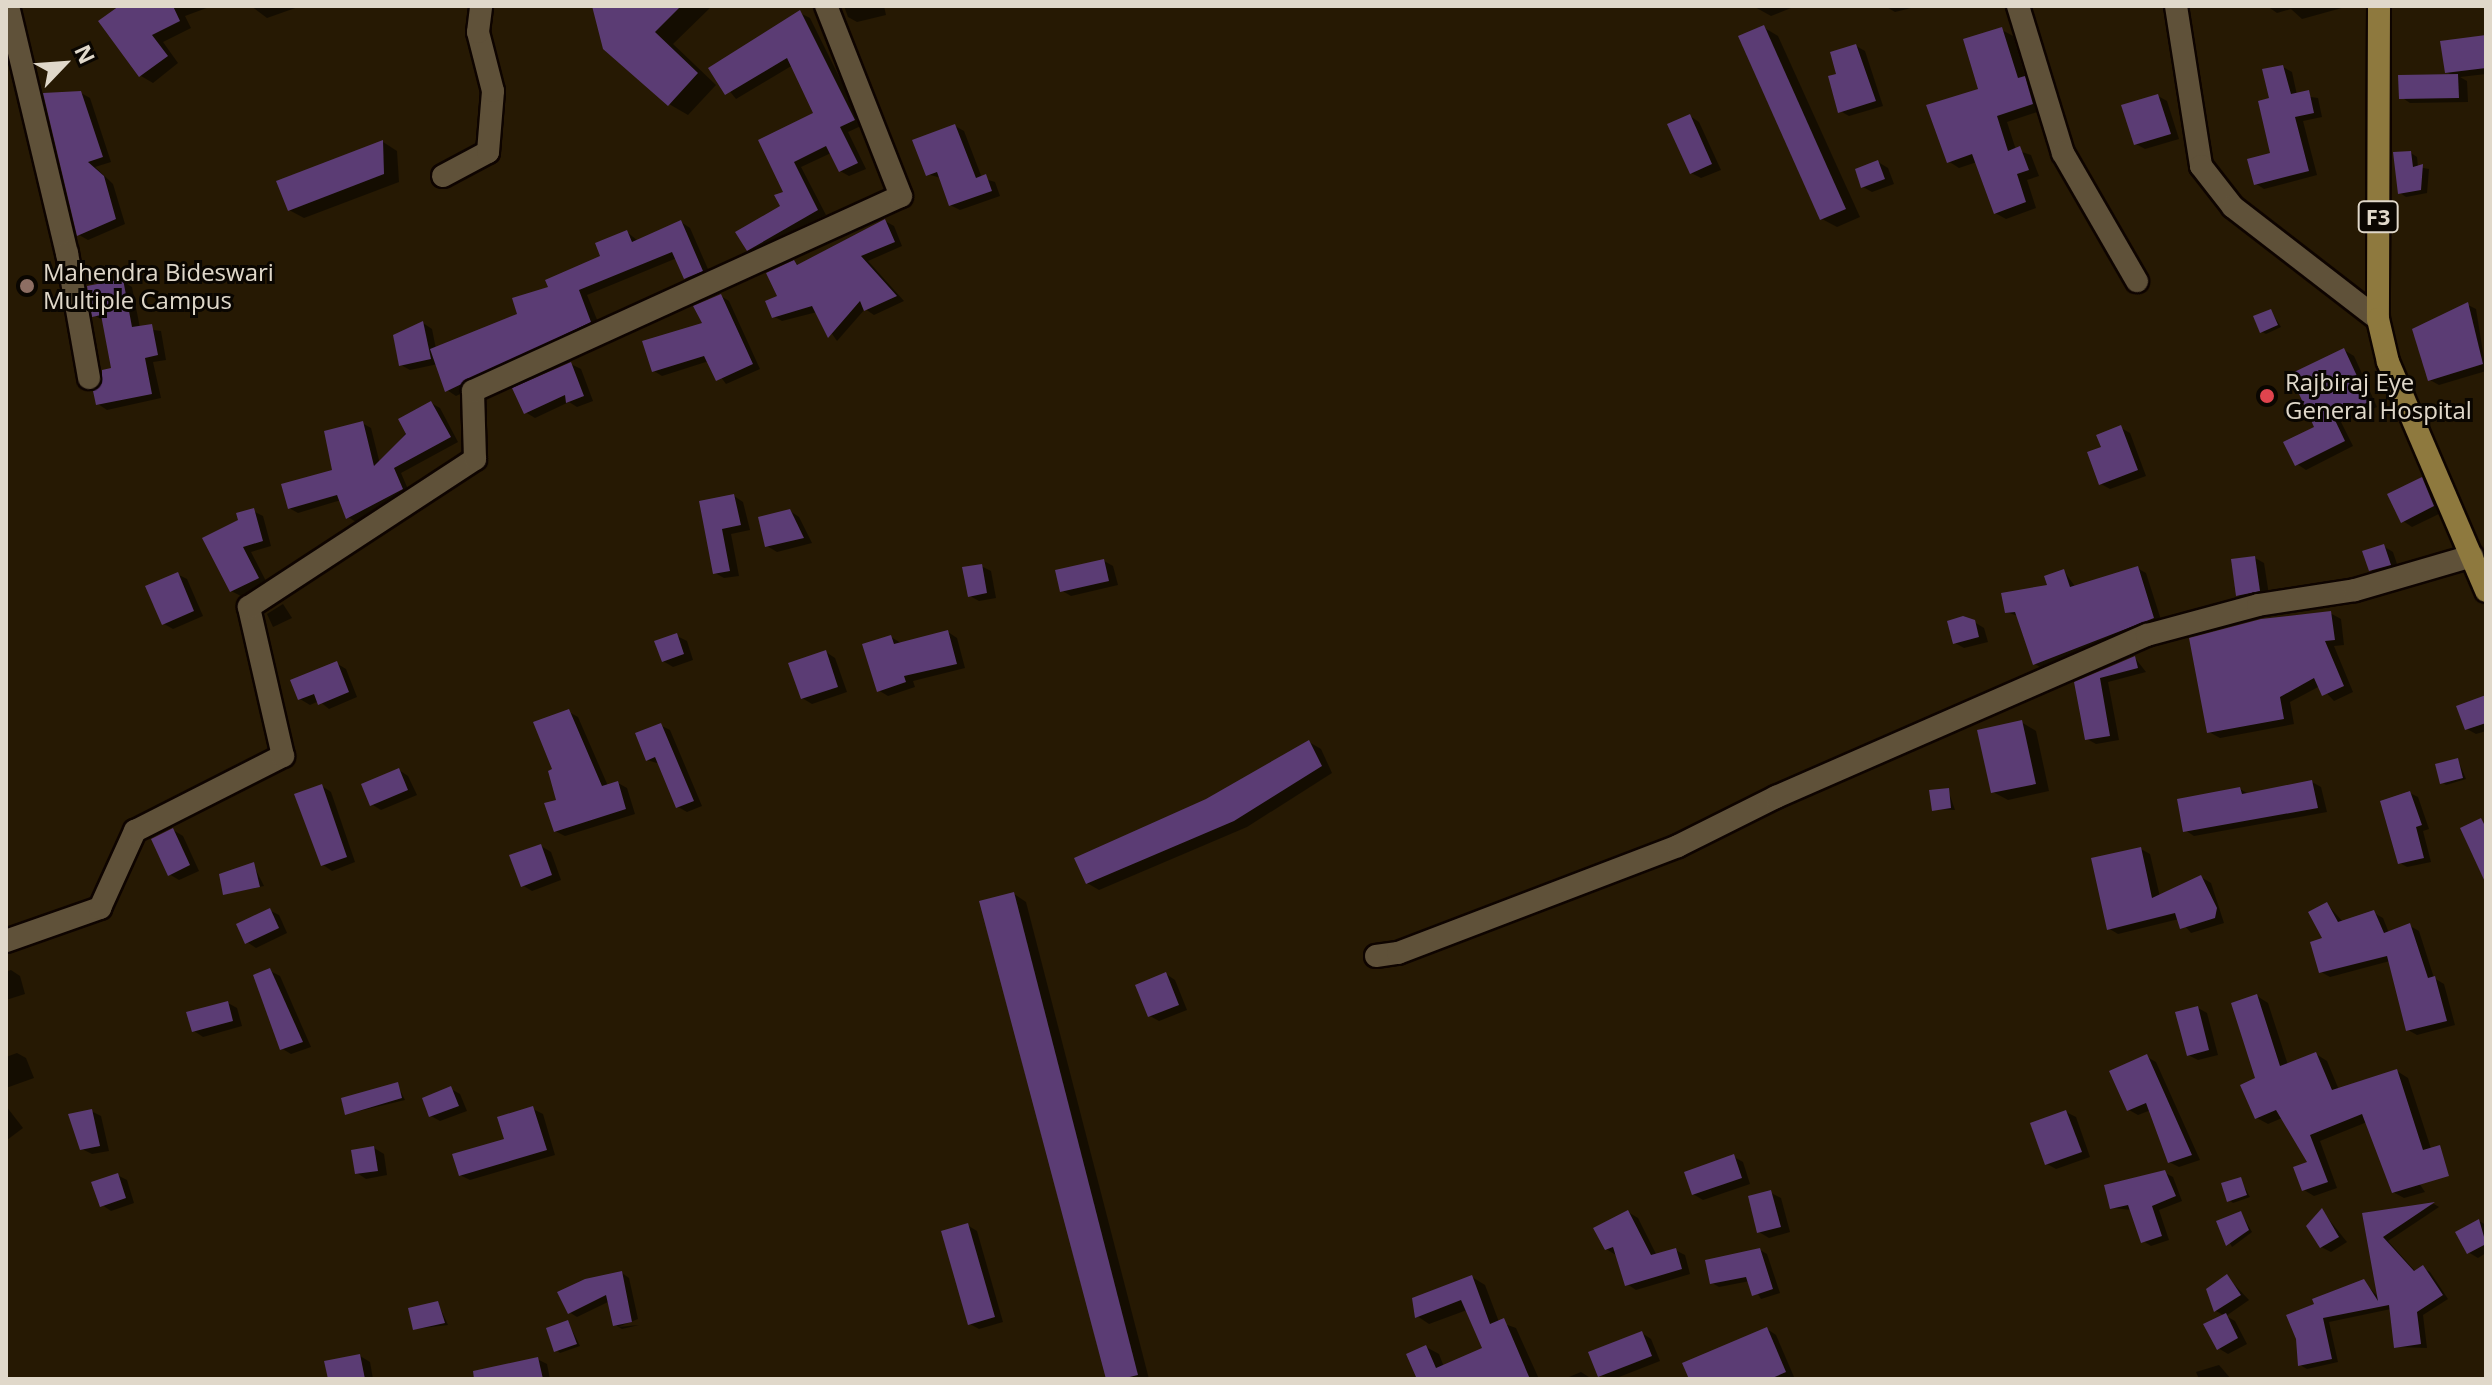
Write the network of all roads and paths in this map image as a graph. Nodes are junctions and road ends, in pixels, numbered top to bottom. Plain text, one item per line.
1 (8, 6) edge
2 (481, 6) edge
3 (826, 6) edge
4 (2018, 6) edge
5 (2176, 6) edge
6 (2379, 6) edge
7 (443, 176) dead end
8 (2137, 281) dead end
9 (2378, 319) junction
10 (89, 378) dead end
11 (2472, 556) junction
12 (2486, 591) edge
13 (6, 941) edge
14 (1376, 956) dead end

1 - 10 street
2 - 7 street
3 - 13 street
4 - 8 street
5 - 9 street
6 - 9 main road, F3
9 - 11 main road, F3
11 - 12 main road, F3
11 - 14 street

